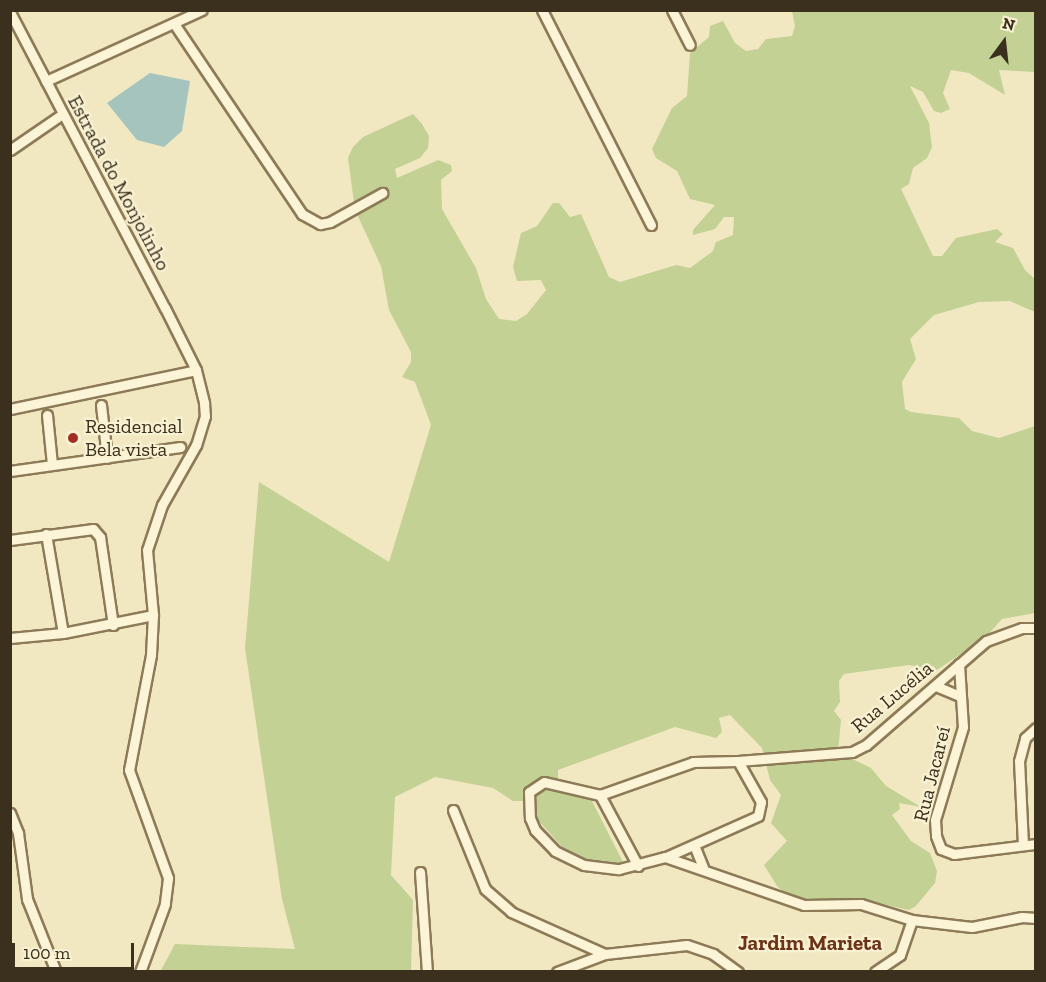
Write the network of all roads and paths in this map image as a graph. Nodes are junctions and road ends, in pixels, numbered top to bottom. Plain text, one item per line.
1 (202, 10) edge
2 (542, 10) edge
3 (672, 10) edge
4 (10, 12) edge
5 (175, 25) junction
6 (690, 45) dead end
7 (45, 81) junction
8 (61, 115) junction
9 (10, 150) edge
10 (382, 193) dead end
11 (651, 225) dead end
12 (196, 370) junction
13 (101, 405) dead end
14 (10, 409) edge
15 (47, 415) dead end
16 (180, 447) dead end
17 (107, 458) junction
18 (52, 464) junction
19 (10, 471) edge
20 (46, 534) junction
21 (10, 540) edge
22 (153, 615) junction
23 (114, 625) junction
24 (1035, 628) edge
25 (63, 633) junction
26 (10, 638) edge
27 (959, 664) junction
28 (936, 686) junction
29 (960, 696) junction
30 (1035, 728) edge
31 (738, 761) junction
32 (600, 795) junction
33 (453, 810) dead end
34 (10, 813) edge
35 (1035, 844) edge
36 (694, 845) junction
37 (1023, 845) junction
38 (666, 857) junction
39 (638, 866) junction
40 (703, 867) junction
41 (420, 872) dead end
42 (1035, 918) edge
43 (912, 920) junction
44 (605, 954) junction
45 (57, 972) edge
46 (140, 972) edge
47 (427, 972) edge
48 (557, 972) edge
49 (738, 972) edge
50 (875, 972) edge

1 - 5 street
2 - 11 street
3 - 6 street
4 - 7 street, Estrada do Monjolinho
5 - 7 street
5 - 10 street
7 - 8 street, Estrada do Monjolinho
8 - 9 street
8 - 12 street, Estrada do Monjolinho
12 - 14 street
12 - 22 street, Estrada do Monjolinho
13 - 17 street
15 - 18 street
16 - 17 street
17 - 18 street
18 - 19 street
20 - 21 street
20 - 23 street
20 - 25 street
22 - 23 street
22 - 46 street, Estrada do Monjolinho
23 - 25 street
24 - 27 street, Rua Lucélia
25 - 26 street
27 - 28 street, Rua Lucélia
27 - 29 street, Rua Jacareí
28 - 29 street
28 - 31 street, Rua Lucélia
29 - 37 street, Rua Jacareí
30 - 37 street
31 - 32 street, Rua Lucélia
31 - 36 street
32 - 39 street
32 - 39 street
33 - 44 street
34 - 45 street
35 - 37 street
36 - 38 street
36 - 40 street
38 - 39 street
38 - 40 street
40 - 43 street
41 - 47 street
42 - 43 street
43 - 50 street
44 - 48 street
44 - 49 street

